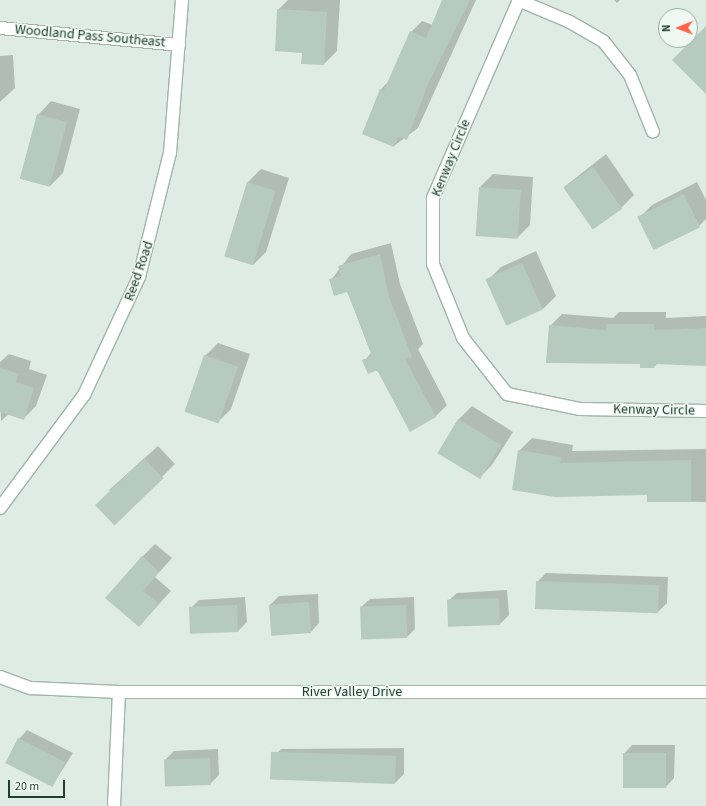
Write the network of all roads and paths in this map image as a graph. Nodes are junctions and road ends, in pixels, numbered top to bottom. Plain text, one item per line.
1 (182, 0) edge
2 (519, 0) edge
3 (0, 28) edge
4 (179, 45) junction
5 (653, 132) dead end
6 (706, 411) edge
7 (0, 508) edge
8 (0, 677) edge
9 (119, 692) junction
10 (706, 692) edge
11 (114, 806) edge

1 - 4 street, Reed Road
2 - 5 street
2 - 6 street, Kenway Circle
3 - 4 street, Woodland Pass Southeast
4 - 7 street, Reed Road
8 - 9 street, River Valley Drive
9 - 10 street, River Valley Drive
9 - 11 street

